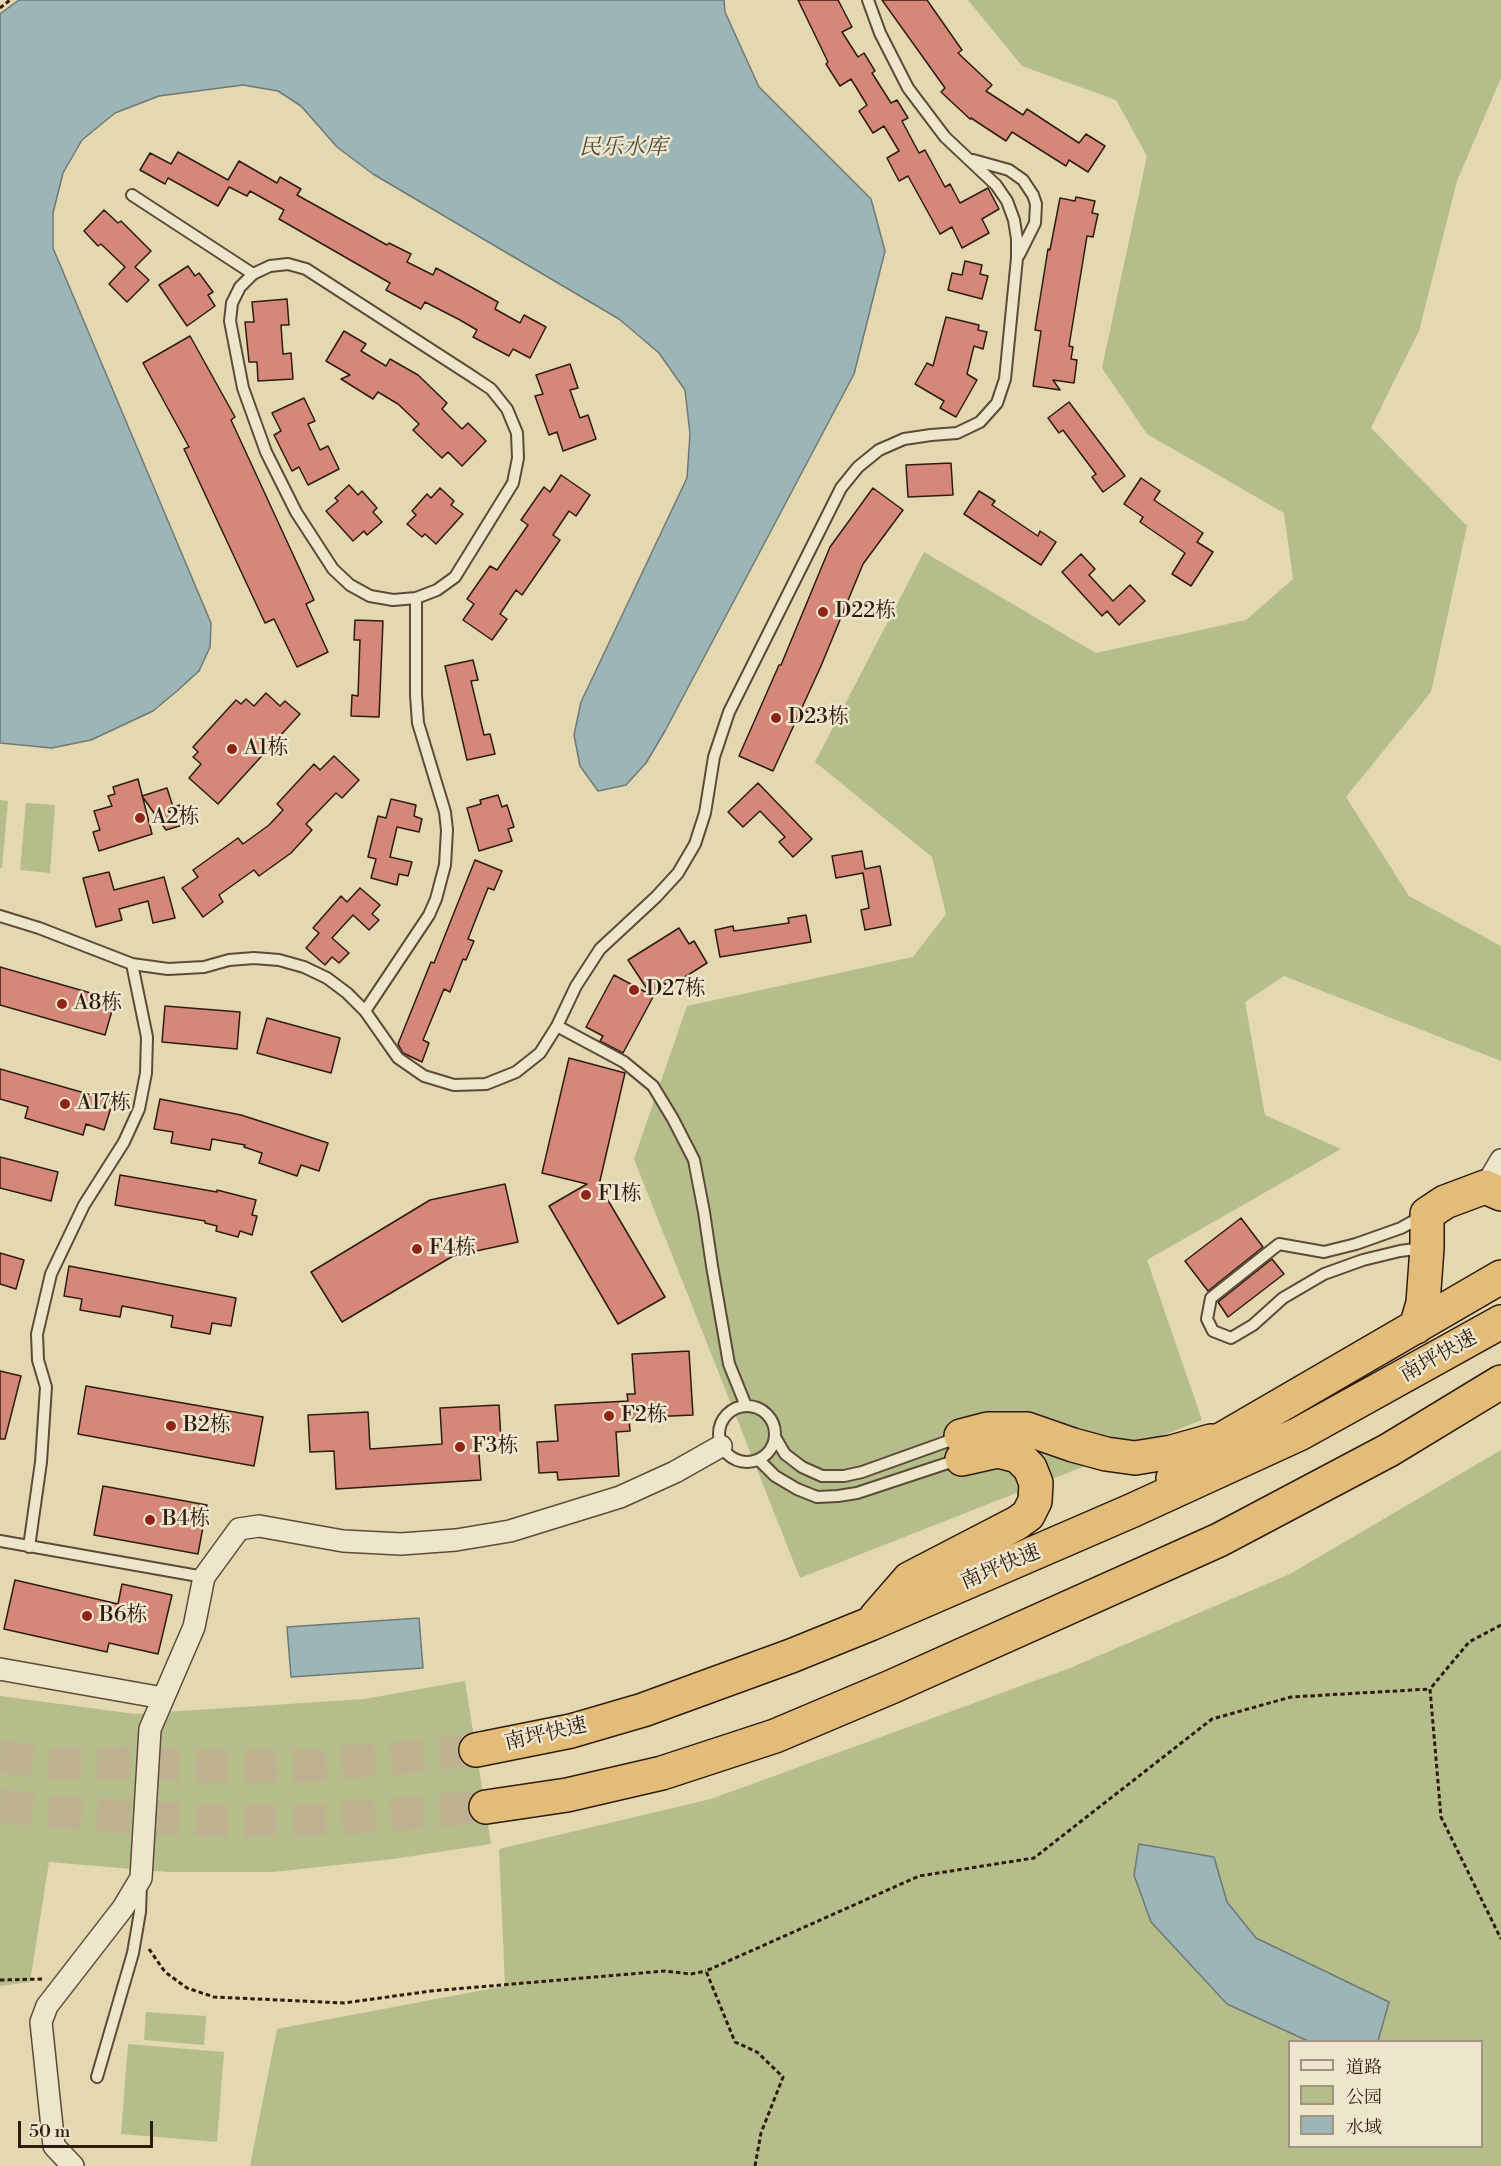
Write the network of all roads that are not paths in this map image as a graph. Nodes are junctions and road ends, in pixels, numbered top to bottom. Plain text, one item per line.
1 (868, 0) edge
2 (967, 159) junction
3 (132, 195) dead end
4 (1017, 258) junction
5 (253, 274) junction
6 (416, 598) junction
7 (0, 916) edge
8 (132, 964) junction
9 (364, 1011) junction
10 (557, 1026) junction
11 (1501, 1160) edge
12 (1493, 1190) edge
13 (1427, 1214) junction
14 (1427, 1248) junction
15 (1501, 1277) edge
16 (1501, 1322) edge
17 (1416, 1327) junction
18 (1501, 1382) edge
19 (746, 1407) junction
20 (775, 1437) junction
21 (1224, 1438) junction
22 (721, 1446) junction
23 (958, 1449) junction
24 (759, 1460) junction
25 (1131, 1511) junction
26 (0, 1541) edge
27 (29, 1547) junction
28 (204, 1577) junction
29 (870, 1624) junction
30 (0, 1669) edge
31 (163, 1698) junction
32 (476, 1750) tunnel mouth
33 (486, 1807) tunnel mouth
34 (141, 1878) junction
35 (97, 2077) dead end
36 (73, 2166) edge

1 - 2 lane
2 - 4 lane
2 - 4 lane
3 - 5 lane
4 - 10 lane
5 - 6 lane
5 - 6 lane
6 - 9 lane
7 - 8 lane
8 - 9 lane
8 - 27 lane
9 - 10 lane
10 - 19 lane
11 - 12 street
12 - 13 highway
13 - 14 highway
13 - 14 lane
14 - 17 highway
15 - 17 highway
16 - 25 highway, 南坪快速
17 - 21 highway
18 - 33 highway
19 - 20 lane
19 - 22 lane
20 - 23 lane
20 - 24 lane
21 - 23 highway
21 - 25 highway
22 - 24 lane
22 - 28 street
23 - 24 lane
23 - 29 highway
25 - 29 highway, 南坪快速
26 - 27 lane
27 - 28 lane
28 - 31 street
29 - 32 highway, 南坪快速
30 - 31 street
31 - 34 street
34 - 35 lane
34 - 36 street

